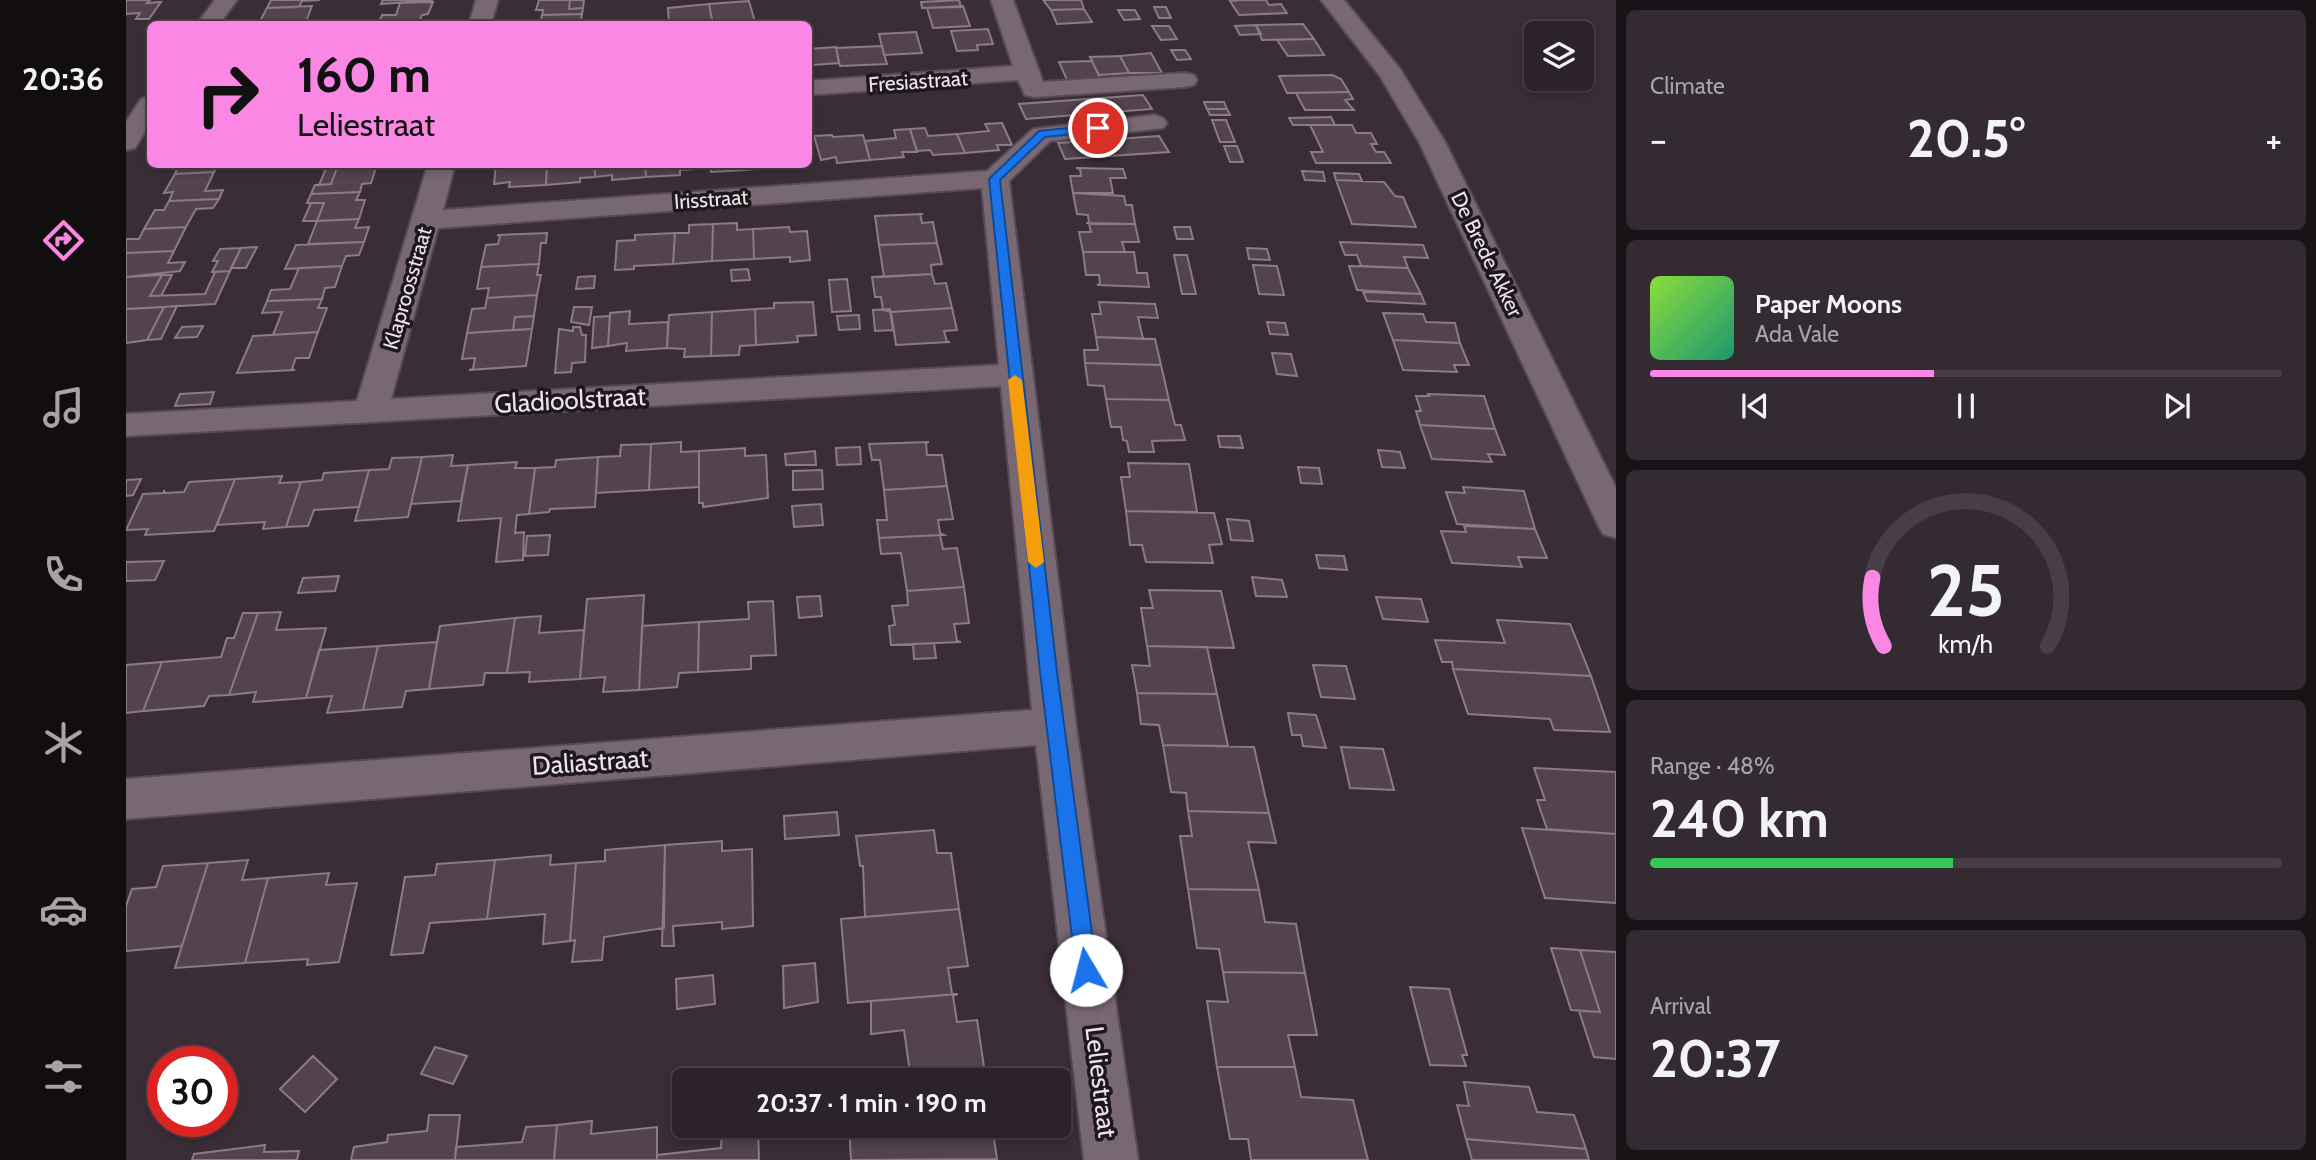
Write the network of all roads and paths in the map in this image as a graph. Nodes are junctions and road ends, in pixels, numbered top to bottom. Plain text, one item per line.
1 (226, 0) edge
2 (487, 0) edge
3 (1002, 0) edge
4 (1332, 0) edge
5 (210, 21) edge
6 (481, 21) edge
7 (1027, 72) junction
8 (1185, 80) dead end
9 (812, 88) edge
10 (141, 109) edge
11 (1154, 123) dead end
12 (126, 142) edge
13 (441, 168) edge
14 (995, 179) junction
15 (426, 219) junction
16 (1014, 375) junction
17 (372, 411) junction
18 (126, 425) edge
19 (1616, 525) edge
20 (1055, 726) junction
21 (126, 799) edge
22 (1111, 1160) edge

1 - 5 street
2 - 6 street
3 - 7 street
4 - 19 street, De Brede Akker
7 - 8 street
7 - 9 street, Fresiastraat
10 - 12 street
11 - 14 street
13 - 15 street, Klaproosstraat
14 - 15 street, Irisstraat
14 - 16 street, Leliestraat
15 - 17 street, Klaproosstraat
16 - 17 street, Gladioolstraat
16 - 20 street, Leliestraat
17 - 18 street, Gladioolstraat
20 - 21 street, Daliastraat
20 - 22 street, Leliestraat

